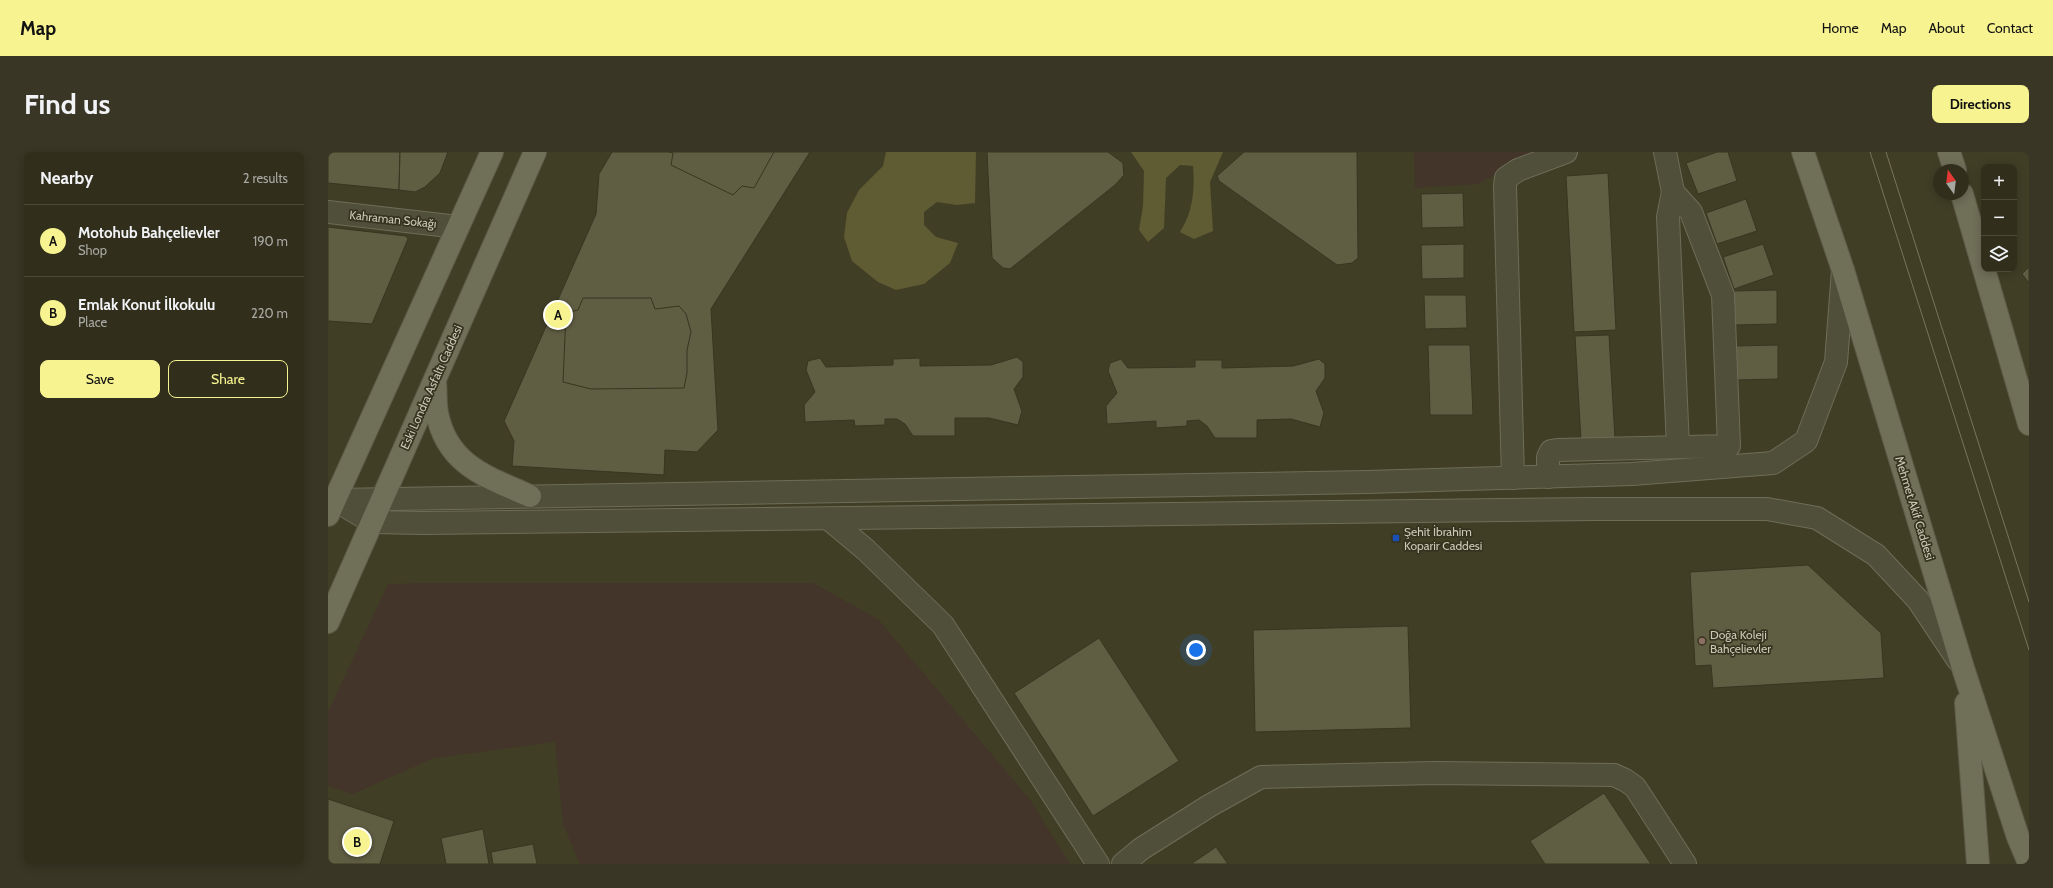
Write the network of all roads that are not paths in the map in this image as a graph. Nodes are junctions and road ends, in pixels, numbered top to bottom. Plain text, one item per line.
1 (492, 152) edge
2 (535, 152) edge
3 (1566, 152) edge
4 (1665, 152) edge
5 (1803, 152) edge
6 (1672, 192) junction
7 (1964, 200) edge
8 (328, 212) edge
9 (458, 227) junction
10 (1843, 270) junction
11 (435, 378) junction
12 (2023, 380) edge
13 (2029, 424) edge
14 (1678, 447) junction
15 (1548, 477) junction
16 (1512, 478) junction
17 (530, 496) junction
18 (381, 499) junction
19 (330, 506) edge
20 (829, 519) junction
21 (372, 522) junction
22 (328, 622) edge
23 (1963, 668) junction
24 (2029, 863) edge
25 (1098, 864) edge
26 (1123, 864) edge
27 (1685, 864) edge
28 (1978, 864) edge

1 - 9 main road
2 - 11 main road, Eski Londra Asfaltı Caddesi
3 - 16 street
4 - 6 street
5 - 10 main road, Mehmet Akif Caddesi
6 - 14 street
6 - 14 street
7 - 12 main road
8 - 9 street, Kahraman Sokağı
9 - 19 main road
10 - 15 street
10 - 23 main road, Mehmet Akif Caddesi
11 - 17 main road
11 - 18 main road, Eski Londra Asfaltı Caddesi
12 - 13 main road
14 - 15 street
15 - 16 street
16 - 17 street
17 - 18 street
18 - 19 street
18 - 21 main road, Eski Londra Asfaltı Caddesi
19 - 21 street
20 - 21 street
20 - 23 street
20 - 25 street
21 - 22 main road, Eski Londra Asfaltı Caddesi
23 - 24 main road, Mehmet Akif Caddesi
23 - 28 main road
26 - 27 street

